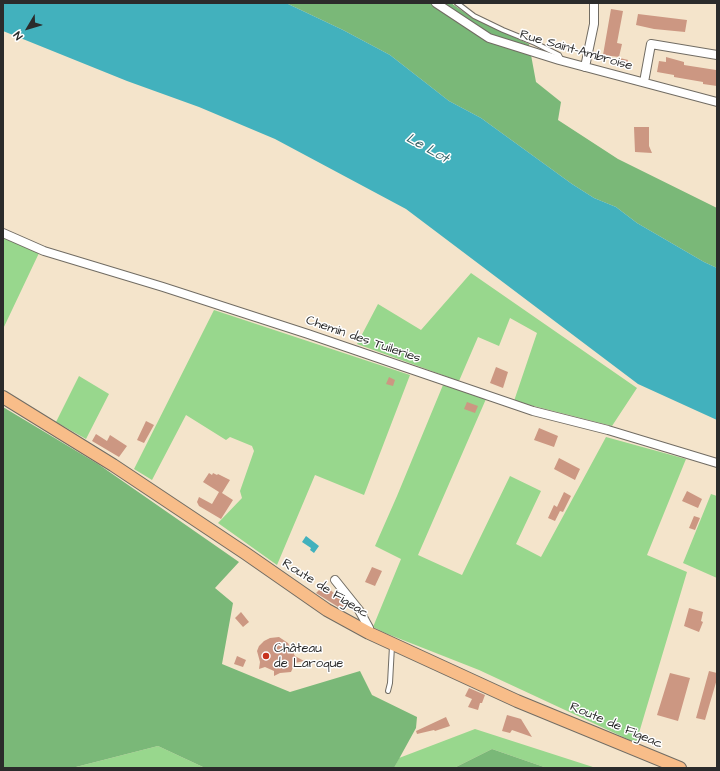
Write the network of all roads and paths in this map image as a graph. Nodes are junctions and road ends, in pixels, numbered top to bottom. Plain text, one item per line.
1 (436, 3) edge
2 (456, 3) edge
3 (594, 3) edge
4 (717, 55) edge
5 (562, 61) junction
6 (585, 67) junction
7 (644, 82) junction
8 (717, 102) edge
9 (3, 233) edge
10 (3, 397) edge
11 (717, 463) edge
12 (335, 580) dead end
13 (369, 633) junction
14 (392, 644) junction
15 (388, 691) dead end
16 (680, 768) edge

1 - 5 street, Rue Saint-Ambroise
2 - 5 lane
3 - 6 street
4 - 7 street
5 - 6 street, Rue Saint-Ambroise
6 - 7 street, Rue Saint-Ambroise
7 - 8 street, Rue Saint-Ambroise
9 - 11 street, Chemin des Tuileries
10 - 13 main road, Route de Figeac
12 - 13 street
13 - 14 main road, Route de Figeac
14 - 15 lane
14 - 16 main road, Route de Figeac

